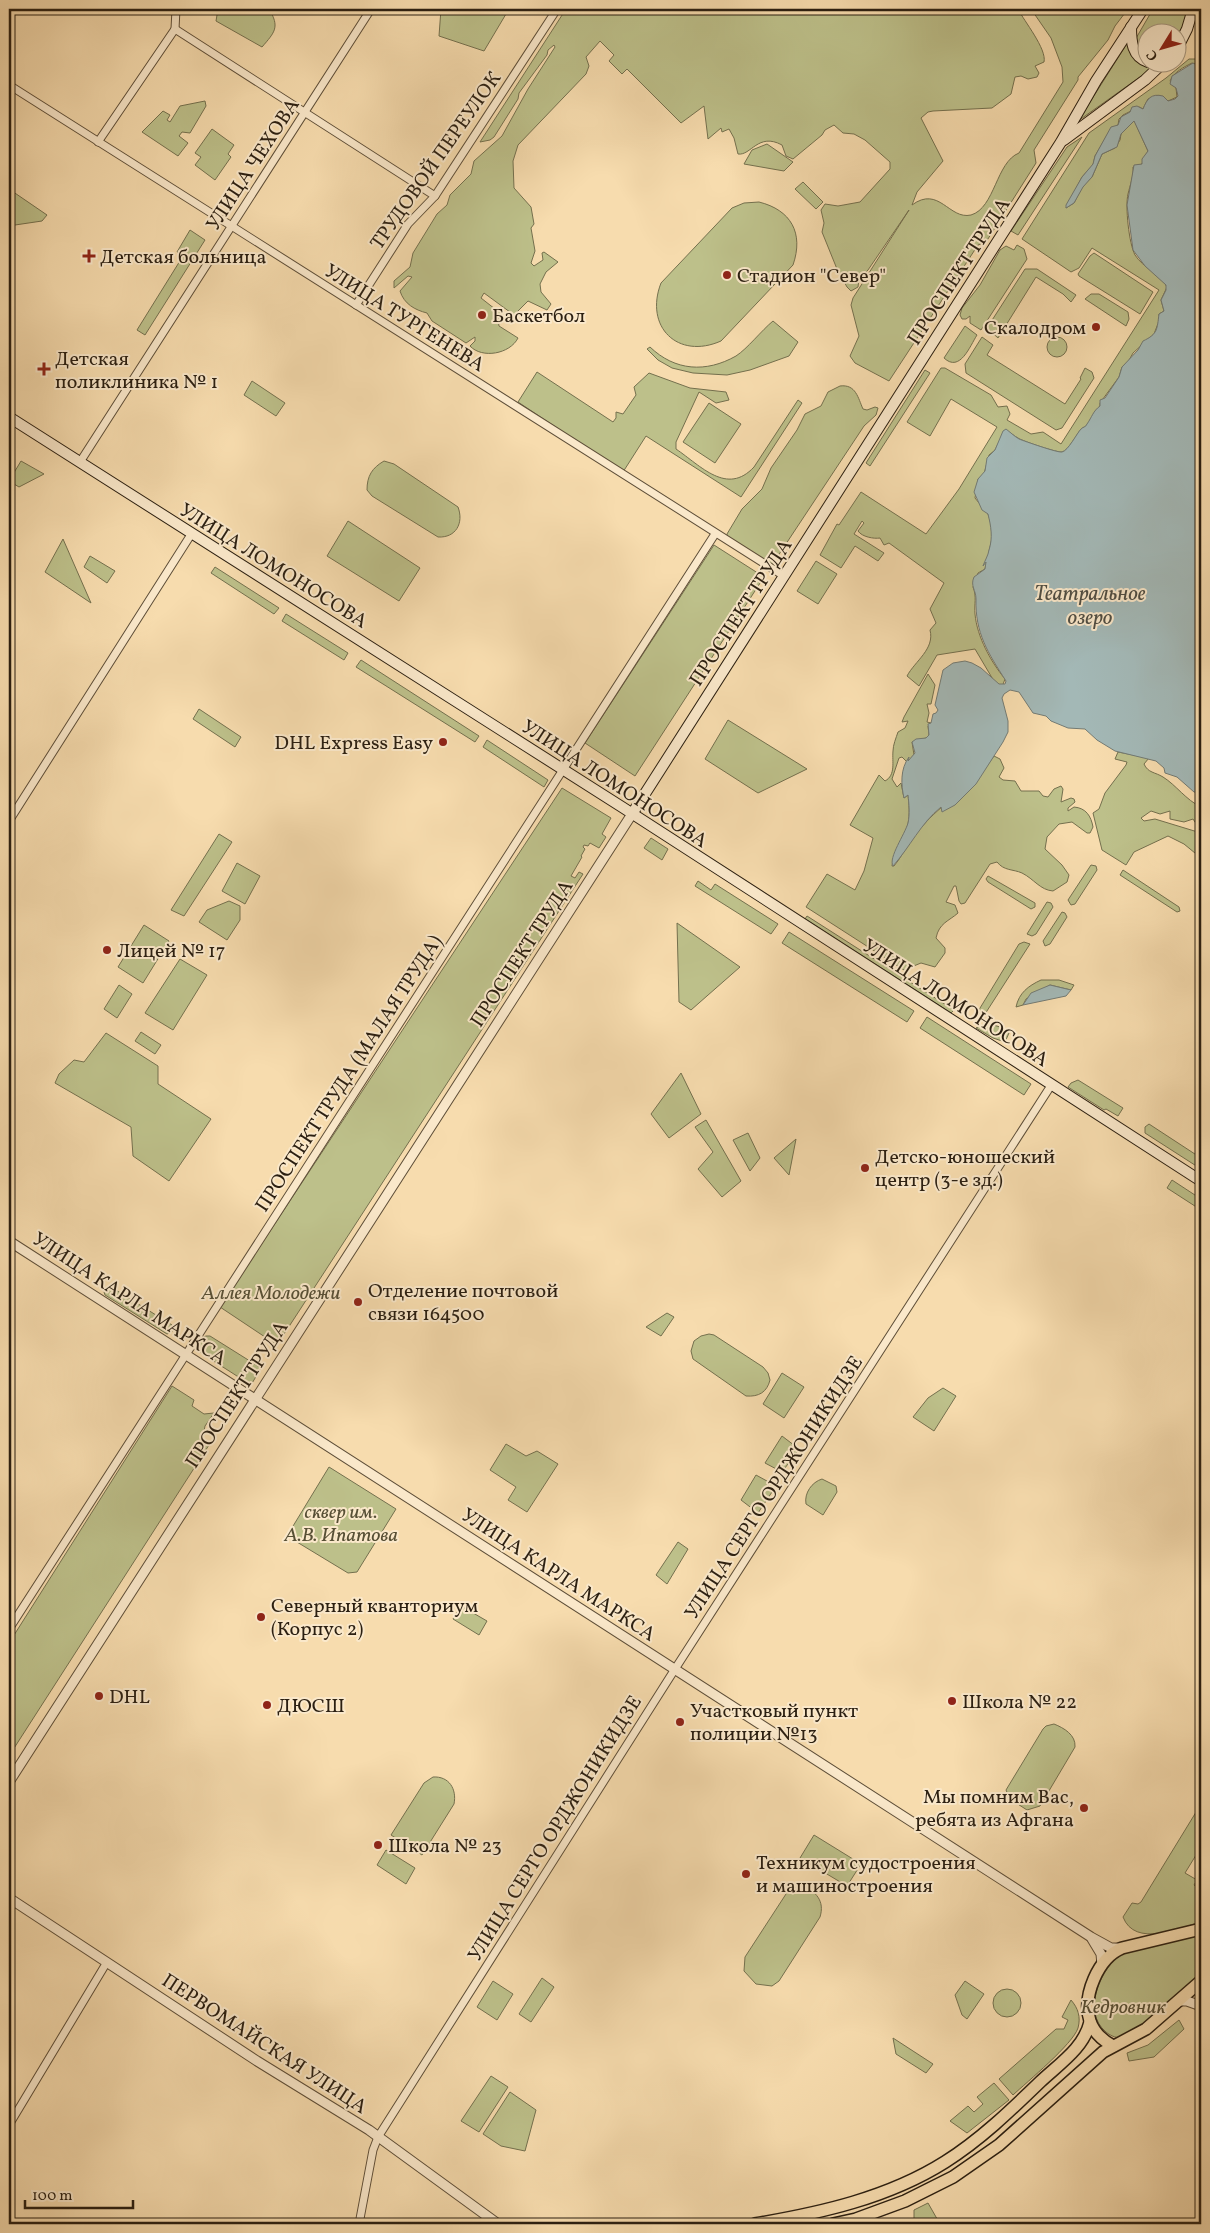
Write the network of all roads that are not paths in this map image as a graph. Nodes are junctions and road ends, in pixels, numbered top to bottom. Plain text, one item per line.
1 (176, 9) edge
2 (371, 9) edge
3 (557, 9) edge
4 (1143, 9) edge
5 (1193, 9) edge
6 (1188, 25) edge
7 (1131, 27) junction
8 (176, 30) junction
9 (1138, 55) edge
10 (1153, 72) edge
11 (9, 85) edge
12 (305, 111) junction
13 (98, 142) junction
14 (1061, 142) junction
15 (435, 196) junction
16 (231, 227) junction
17 (356, 305) junction
18 (9, 417) edge
19 (80, 462) junction
20 (192, 533) junction
21 (715, 534) junction
22 (784, 576) junction
23 (564, 770) junction
24 (632, 814) junction
25 (9, 821) edge
26 (1052, 1084) junction
27 (1201, 1181) edge
28 (9, 1241) edge
29 (185, 1354) junction
30 (254, 1398) junction
31 (9, 1630) edge
32 (674, 1668) junction
33 (9, 1782) edge
34 (9, 1898) edge
35 (1201, 1929) edge
36 (1090, 1937) junction
37 (1122, 1948) junction
38 (107, 1962) junction
39 (1102, 1965) junction
40 (1201, 1981) edge
41 (1177, 2001) junction
42 (1201, 2006) edge
43 (1090, 2022) junction
44 (1113, 2046) junction
45 (9, 2125) edge
46 (378, 2137) junction
47 (360, 2224) edge
48 (498, 2224) edge
49 (755, 2224) edge
50 (834, 2224) edge

1 - 8 street
2 - 12 street, УЛИЦА ЧЕХОВА
3 - 15 street, ТРУДОВОЙ ПЕРЕУЛОК
4 - 7 main road, ПРОСПЕКТ ТРУДА
5 - 6 main road
7 - 9 main road
7 - 14 main road, ПРОСПЕКТ ТРУДА
8 - 12 street
8 - 13 street
10 - 14 main road, ПРОСПЕКТ ТРУДА
11 - 13 street, УЛИЦА ТУРГЕНЕВА
12 - 15 street
12 - 16 street, УЛИЦА ЧЕХОВА
13 - 16 street, УЛИЦА ТУРГЕНЕВА
14 - 22 main road, ПРОСПЕКТ ТРУДА
15 - 17 street, ТРУДОВОЙ ПЕРЕУЛОК
16 - 17 street, УЛИЦА ТУРГЕНЕВА
16 - 19 street, УЛИЦА ЧЕХОВА
17 - 21 street, УЛИЦА ТУРГЕНЕВА
18 - 19 main road, УЛИЦА ЛОМОНОСОВА
19 - 20 main road, УЛИЦА ЛОМОНОСОВА
20 - 23 main road, УЛИЦА ЛОМОНОСОВА
20 - 25 street
21 - 22 street, УЛИЦА ТУРГЕНЕВА
21 - 23 street, ПРОСПЕКТ ТРУДА (МАЛАЯ ТРУДА)
22 - 24 main road, ПРОСПЕКТ ТРУДА
23 - 24 main road, УЛИЦА ЛОМОНОСОВА
23 - 29 street, ПРОСПЕКТ ТРУДА (МАЛАЯ ТРУДА)
24 - 26 main road, УЛИЦА ЛОМОНОСОВА
24 - 30 street, ПРОСПЕКТ ТРУДА
26 - 27 main road, УЛИЦА ЛОМОНОСОВА
26 - 32 street, УЛИЦА СЕРГО ОРДЖОНИКИДЗЕ
28 - 29 street, УЛИЦА КАРЛА МАРКСА
29 - 30 street, УЛИЦА КАРЛА МАРКСА
29 - 31 street, ПРОСПЕКТ ТРУДА (МАЛАЯ ТРУДА)
30 - 32 street, УЛИЦА КАРЛА МАРКСА
30 - 33 street, ПРОСПЕКТ ТРУДА
32 - 36 street, УЛИЦА КАРЛА МАРКСА
32 - 46 street, УЛИЦА СЕРГО ОРДЖОНИКИДЗЕ
34 - 38 street, ПЕРВОМАЙСКАЯ УЛИЦА
35 - 37 main road
36 - 37 street, УЛИЦА КАРЛА МАРКСА
36 - 39 street
37 - 39 main road
38 - 45 street
38 - 46 street, ПЕРВОМАЙСКАЯ УЛИЦА
39 - 43 main road
40 - 41 main road
41 - 42 street
41 - 44 main road
43 - 44 main road
43 - 49 main road
44 - 50 main road
46 - 47 street, УЛИЦА СЕРГО ОРДЖОНИКИДЗЕ
46 - 48 street, ПЕРВОМАЙСКАЯ УЛИЦА

